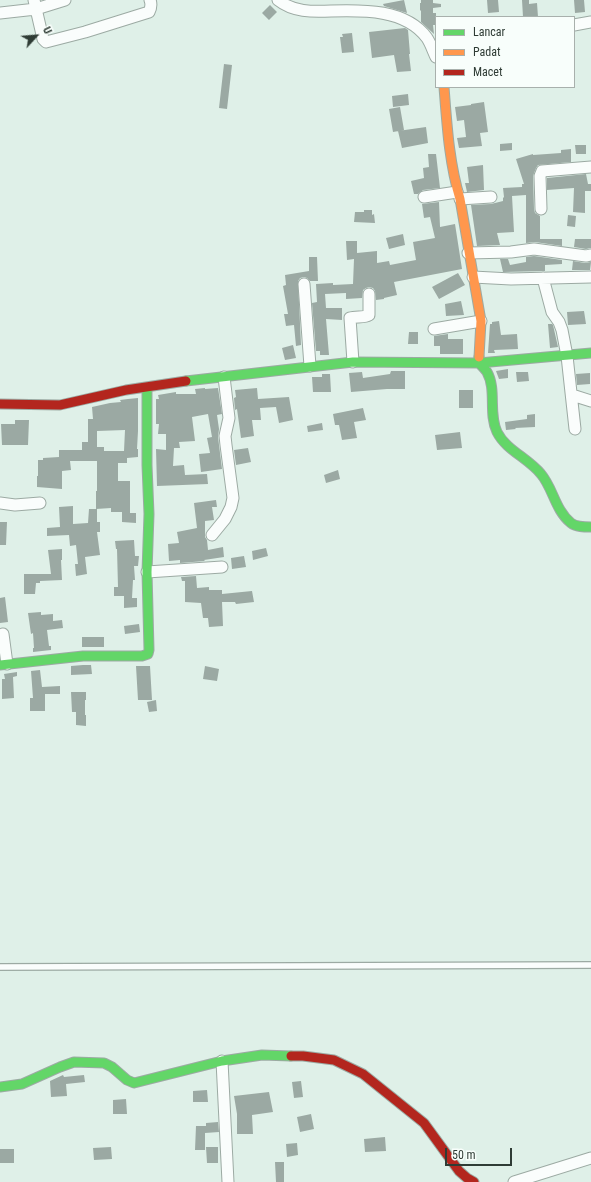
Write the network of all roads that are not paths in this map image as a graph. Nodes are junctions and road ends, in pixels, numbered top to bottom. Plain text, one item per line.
1 (65, 0) edge
2 (150, 0) edge
3 (278, 0) edge
4 (35, 5) edge
5 (0, 13) edge
6 (591, 22) edge
7 (575, 25) edge
8 (432, 38) edge
9 (435, 53) edge
10 (444, 88) edge
11 (591, 167) edge
12 (459, 196) junction
13 (424, 197) dead end
14 (491, 197) dead end
15 (541, 209) dead end
16 (468, 253) junction
17 (591, 255) edge
18 (473, 277) junction
19 (591, 277) edge
20 (543, 278) junction
21 (304, 284) dead end
22 (369, 294) dead end
23 (481, 321) junction
24 (434, 329) dead end
25 (591, 353) edge
26 (567, 356) junction
27 (353, 362) junction
28 (479, 363) junction
29 (310, 366) junction
30 (224, 377) junction
31 (147, 388) junction
32 (572, 395) junction
33 (591, 401) edge
34 (0, 404) edge
35 (575, 429) dead end
36 (40, 503) dead end
37 (0, 504) edge
38 (591, 527) edge
39 (212, 535) dead end
40 (222, 567) dead end
41 (147, 572) junction
42 (3, 634) dead end
43 (4, 665) edge
44 (591, 965) edge
45 (0, 967) edge
46 (222, 1061) junction
47 (0, 1087) edge
48 (591, 1158) edge
49 (228, 1182) edge
50 (474, 1182) edge
51 (514, 1182) edge

1 - 4 street
2 - 4 street
3 - 8 street
4 - 5 street
6 - 7 street
8 - 9 street
10 - 12 street
11 - 15 street
12 - 13 street
12 - 14 street
12 - 16 street
16 - 17 street
16 - 18 street
18 - 20 street
18 - 23 street
19 - 20 street
20 - 26 street
21 - 29 street
22 - 27 street
23 - 24 street
23 - 28 street
25 - 26 street
26 - 28 street
26 - 32 street
27 - 28 street
27 - 29 street
28 - 38 street
29 - 30 street
30 - 31 street
30 - 39 street
31 - 34 street
31 - 41 street
32 - 33 street
32 - 35 street
36 - 37 street
40 - 41 street
41 - 43 street
42 - 43 street
44 - 45 lane
46 - 47 street
46 - 49 street
46 - 50 street
48 - 51 street

